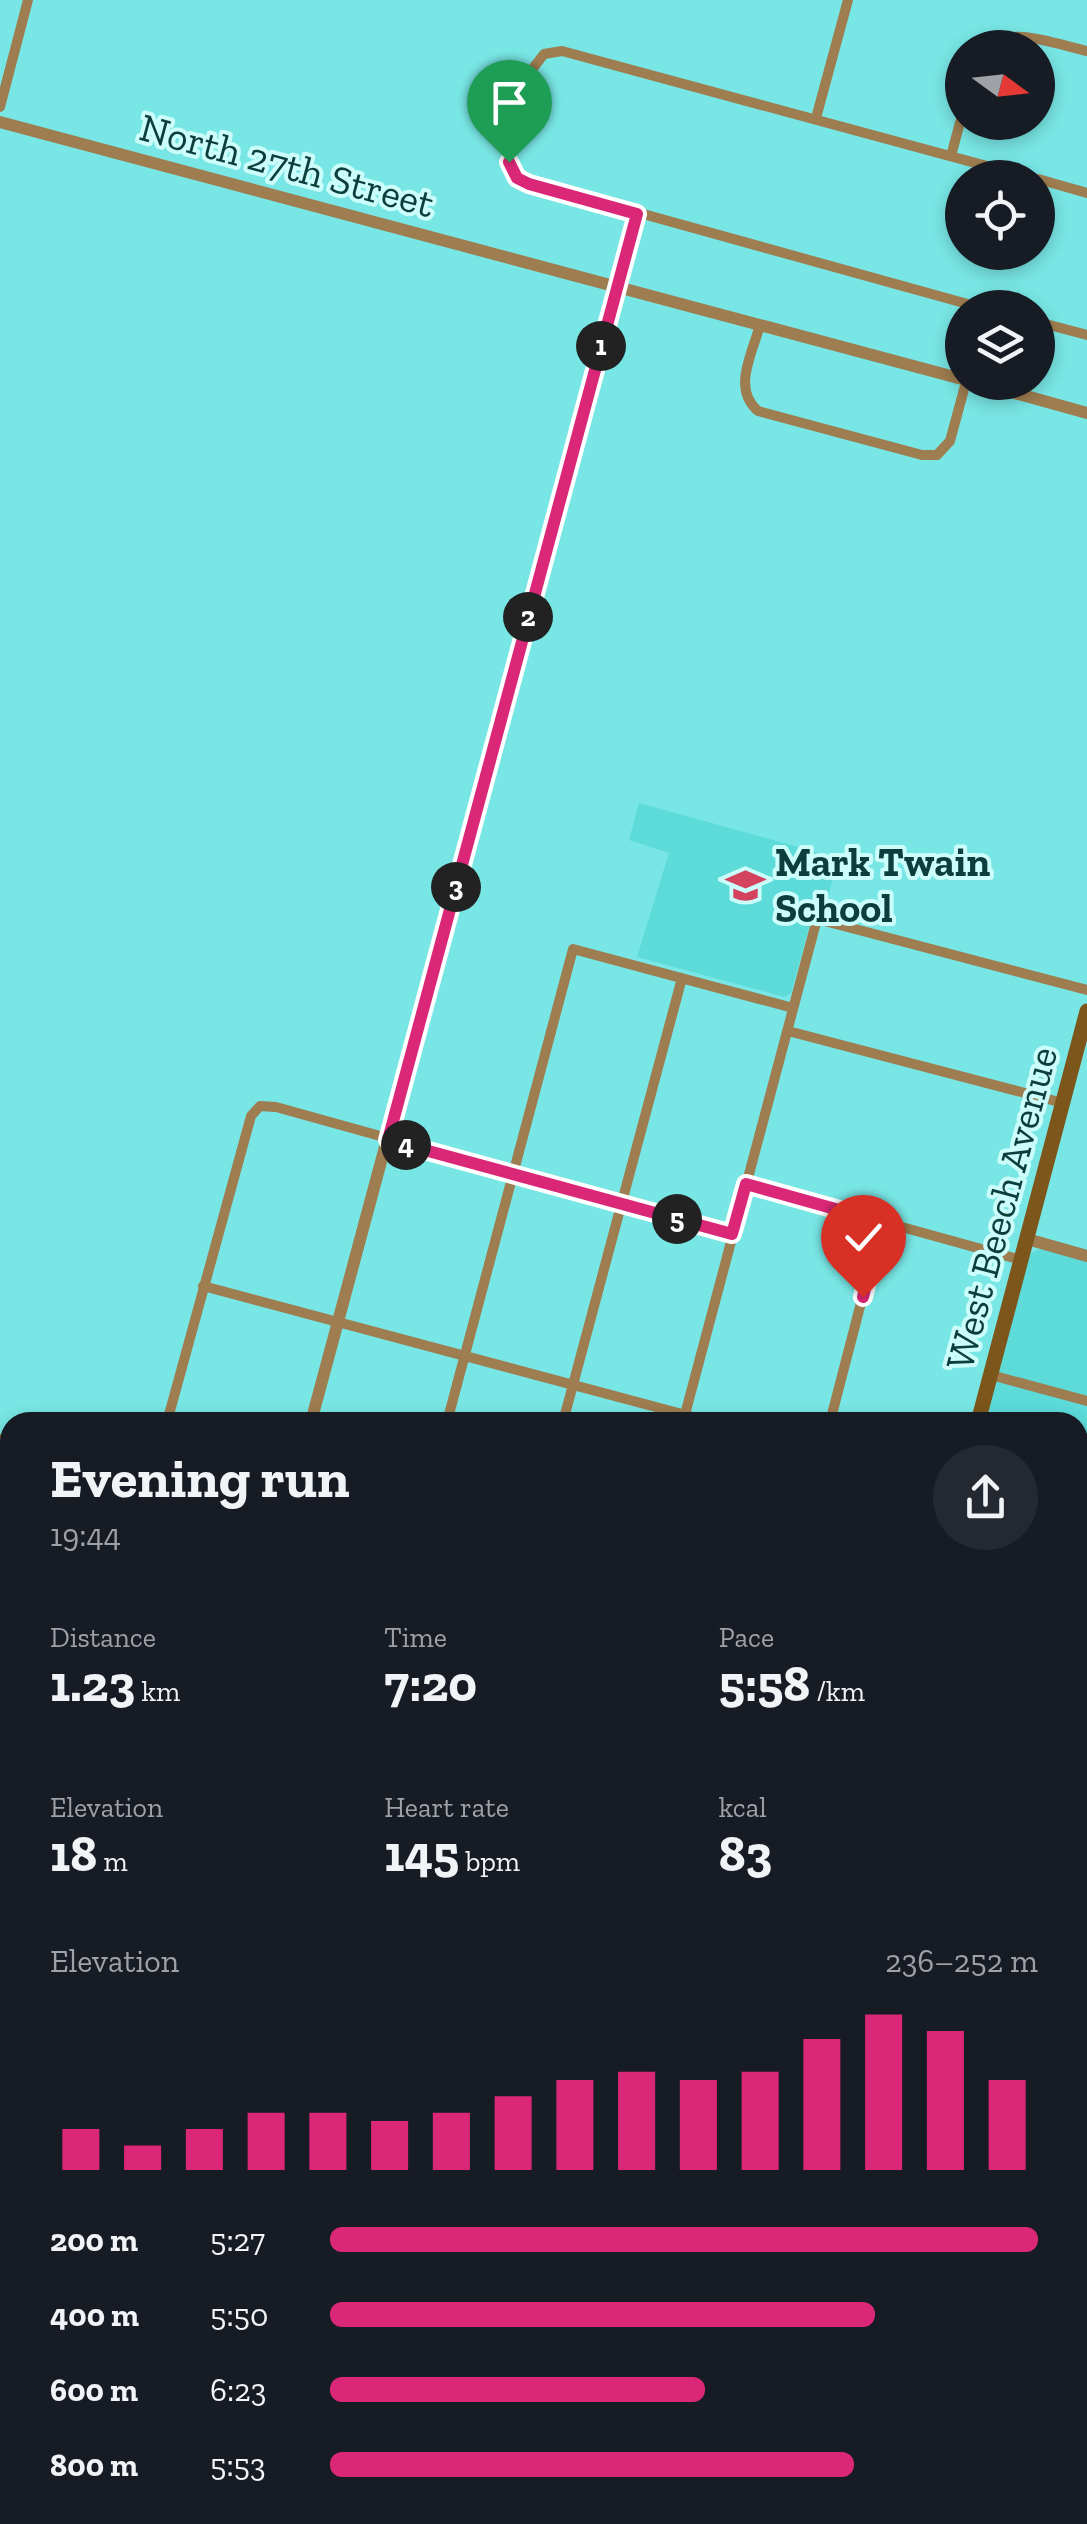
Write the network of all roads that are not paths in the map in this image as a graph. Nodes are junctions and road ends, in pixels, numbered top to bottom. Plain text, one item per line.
1 (28, 0) edge
2 (848, 0) edge
3 (1055, 44) edge
4 (1087, 51) edge
5 (0, 108) edge
6 (816, 118) junction
7 (0, 122) edge
8 (955, 140) edge
9 (951, 156) junction
10 (966, 160) edge
11 (1055, 184) edge
12 (1087, 193) edge
13 (637, 214) junction
14 (616, 288) junction
15 (945, 298) edge
16 (760, 325) junction
17 (1055, 327) edge
18 (1087, 336) edge
19 (945, 376) edge
20 (960, 400) edge
21 (1040, 400) edge
22 (1087, 413) edge
23 (682, 978) junction
24 (1087, 990) edge
25 (793, 1008) junction
26 (1087, 1011) edge
27 (788, 1032) junction
28 (1063, 1103) junction
29 (388, 1140) junction
30 (513, 1175) junction
31 (746, 1184) junction
32 (622, 1204) junction
33 (882, 1222) junction
34 (732, 1234) junction
35 (1027, 1239) junction
36 (1087, 1256) edge
37 (1022, 1260) junction
38 (203, 1286) junction
39 (338, 1322) junction
40 (464, 1356) junction
41 (991, 1376) junction
42 (573, 1386) junction
43 (1087, 1401) edge
44 (170, 1412) edge
45 (314, 1412) edge
46 (450, 1412) edge
47 (566, 1412) edge
48 (660, 1412) edge
49 (686, 1412) edge
50 (833, 1412) edge
51 (981, 1412) edge

1 - 5 street
2 - 6 street
3 - 4 street
6 - 9 street
6 - 13 street
7 - 14 street, North 27th Street
8 - 9 street
9 - 10 street
11 - 12 street
13 - 14 street
13 - 15 street
14 - 16 street, North 27th Street
14 - 29 street
16 - 19 street, North 27th Street
16 - 20 street
17 - 18 street
21 - 22 street
23 - 25 street
23 - 30 street
23 - 32 street
24 - 25 street
25 - 27 street
26 - 28 main road, West Beech Avenue
27 - 28 street
27 - 31 street
28 - 35 main road, West Beech Avenue
29 - 30 street
29 - 38 street
29 - 39 street
30 - 32 street
30 - 40 street
31 - 33 street
31 - 34 street
32 - 34 street
32 - 42 street
33 - 37 street
33 - 50 street
34 - 49 street
35 - 36 street
35 - 37 main road, West Beech Avenue
37 - 41 main road, West Beech Avenue
38 - 39 street
38 - 44 street
39 - 40 street
39 - 45 street
40 - 42 street
40 - 46 street
41 - 43 street
41 - 51 main road, West Beech Avenue
42 - 47 street
42 - 48 street

